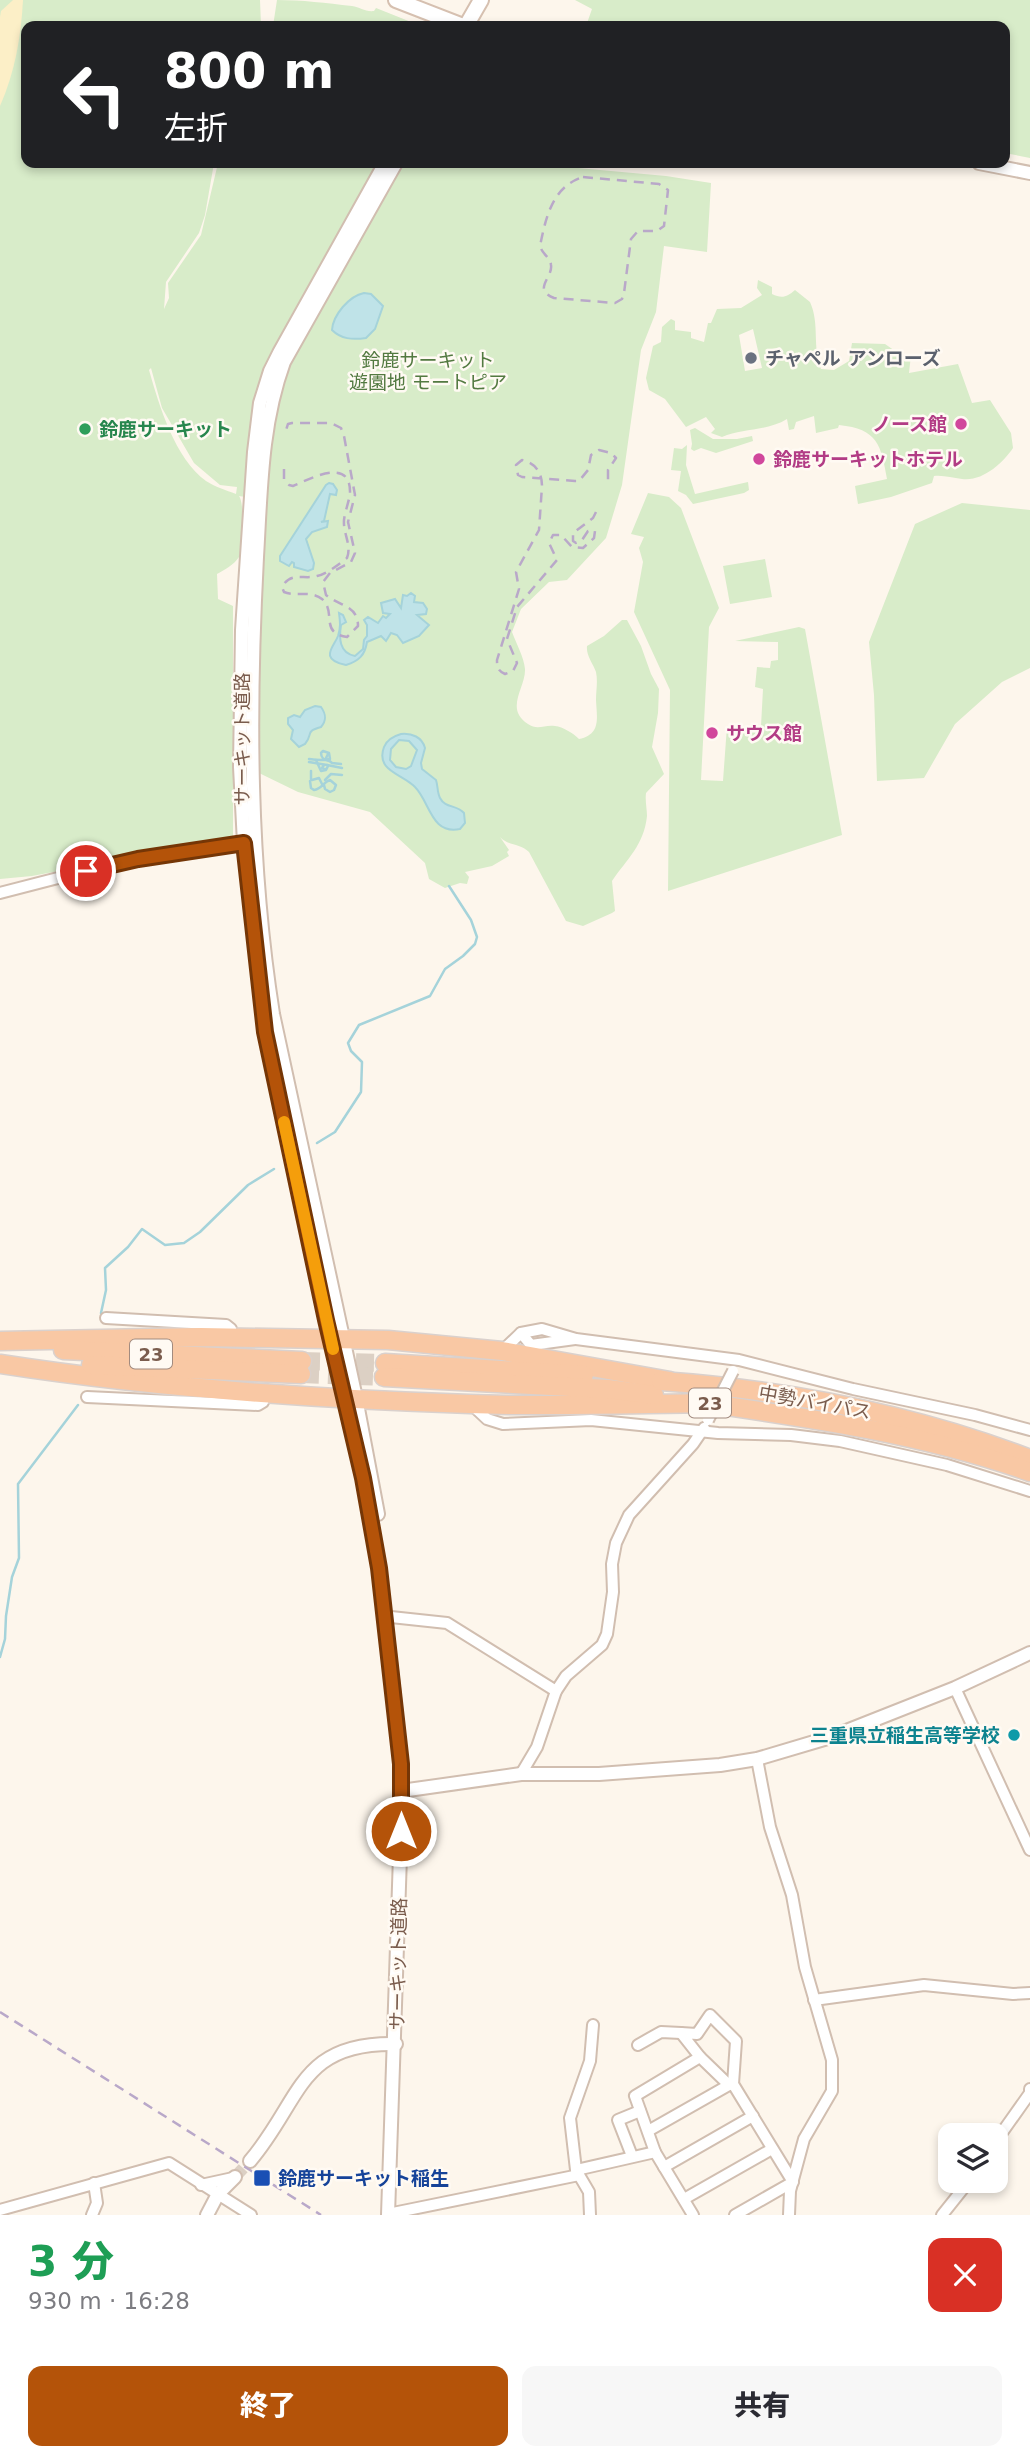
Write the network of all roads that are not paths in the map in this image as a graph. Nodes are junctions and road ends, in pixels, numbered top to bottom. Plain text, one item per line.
1 (396, 0) edge
2 (481, 0) edge
3 (451, 21) edge
4 (467, 21) edge
5 (382, 168) edge
6 (393, 168) edge
7 (1004, 168) edge
8 (1030, 173) edge
9 (250, 842) junction
10 (0, 893) edge
11 (106, 1318) dead end
12 (521, 1333) junction
13 (233, 1337) junction
14 (576, 1339) junction
15 (337, 1340) junction
16 (0, 1341) edge
17 (0, 1348) edge
18 (502, 1350) junction
19 (0, 1363) edge
20 (733, 1371) dead end
21 (670, 1381) junction
22 (266, 1394) junction
23 (87, 1397) dead end
24 (351, 1398) junction
25 (471, 1404) junction
26 (708, 1411) junction
27 (1030, 1430) edge
28 (702, 1432) junction
29 (1030, 1460) edge
30 (1030, 1472) edge
31 (1030, 1491) edge
32 (391, 1617) junction
33 (1030, 1653) edge
34 (955, 1688) junction
35 (556, 1691) junction
36 (757, 1759) junction
37 (401, 1764) junction
38 (521, 1774) junction
39 (401, 1791) junction
40 (1030, 1850) edge
41 (1030, 1993) edge
42 (814, 2000) junction
43 (593, 2025) dead end
44 (681, 2034) junction
45 (396, 2044) junction
46 (638, 2045) dead end
47 (700, 2057) junction
48 (731, 2085) junction
49 (1030, 2089) edge
50 (640, 2111) junction
51 (753, 2116) junction
52 (1008, 2124) edge
53 (648, 2131) junction
54 (772, 2149) junction
55 (655, 2152) junction
56 (632, 2156) junction
57 (250, 2161) tunnel mouth
58 (664, 2167) junction
59 (578, 2173) junction
60 (234, 2178) joint
61 (793, 2182) junction
62 (94, 2183) junction
63 (201, 2185) junction
64 (960, 2193) edge
65 (218, 2194) junction
66 (684, 2199) junction
67 (0, 2210) edge
68 (752, 2210) edge
69 (388, 2214) edge
70 (691, 2214) edge
71 (92, 2215) edge
72 (207, 2215) edge
73 (251, 2215) edge
74 (590, 2215) edge
75 (735, 2215) edge
76 (789, 2215) edge
77 (942, 2215) edge

1 - 3 main road
2 - 4 main road
5 - 9 street, サーキット道路
6 - 9 street, サーキット道路
7 - 8 street
9 - 10 street
9 - 15 street, サーキット道路
11 - 13 street
12 - 14 street
12 - 14 street
12 - 18 street
13 - 15 highway, 23
13 - 16 highway, 23
14 - 27 street
15 - 18 highway
15 - 24 street, サーキット道路
17 - 19 highway, 23
18 - 21 highway
19 - 22 highway, 23
20 - 26 street, bridge
21 - 26 highway, 中勢バイパス / 23
21 - 29 highway, 中勢バイパス / 23
22 - 23 street
22 - 24 highway, 23
24 - 25 highway, 23
24 - 32 street
24 - 37 street, サーキット道路
25 - 26 highway, 23
25 - 28 street
26 - 28 street
26 - 30 highway, 中勢バイパス / 23
28 - 31 street
28 - 35 street
32 - 35 street
32 - 37 street
33 - 34 street
34 - 36 street
34 - 40 street
35 - 38 street
36 - 38 street
36 - 42 street
37 - 39 street, サーキット道路
38 - 39 street
39 - 45 street, サーキット道路
41 - 42 street
42 - 61 street
43 - 59 street
44 - 46 street
44 - 47 street
44 - 48 street
45 - 57 street
45 - 69 street, サーキット道路
47 - 48 street
47 - 50 street
48 - 51 street
48 - 53 street
49 - 52 street
50 - 53 street
50 - 56 street
51 - 54 street
51 - 58 street
53 - 55 street
54 - 61 street
54 - 66 street
55 - 56 street
55 - 58 street
56 - 59 street
58 - 66 street
59 - 69 street
59 - 74 street
60 - 63 street
60 - 65 street
61 - 68 street
61 - 76 street
62 - 63 street
62 - 67 street
62 - 71 street
63 - 65 street
64 - 77 street
65 - 72 street
65 - 73 street
66 - 70 street
68 - 75 street

